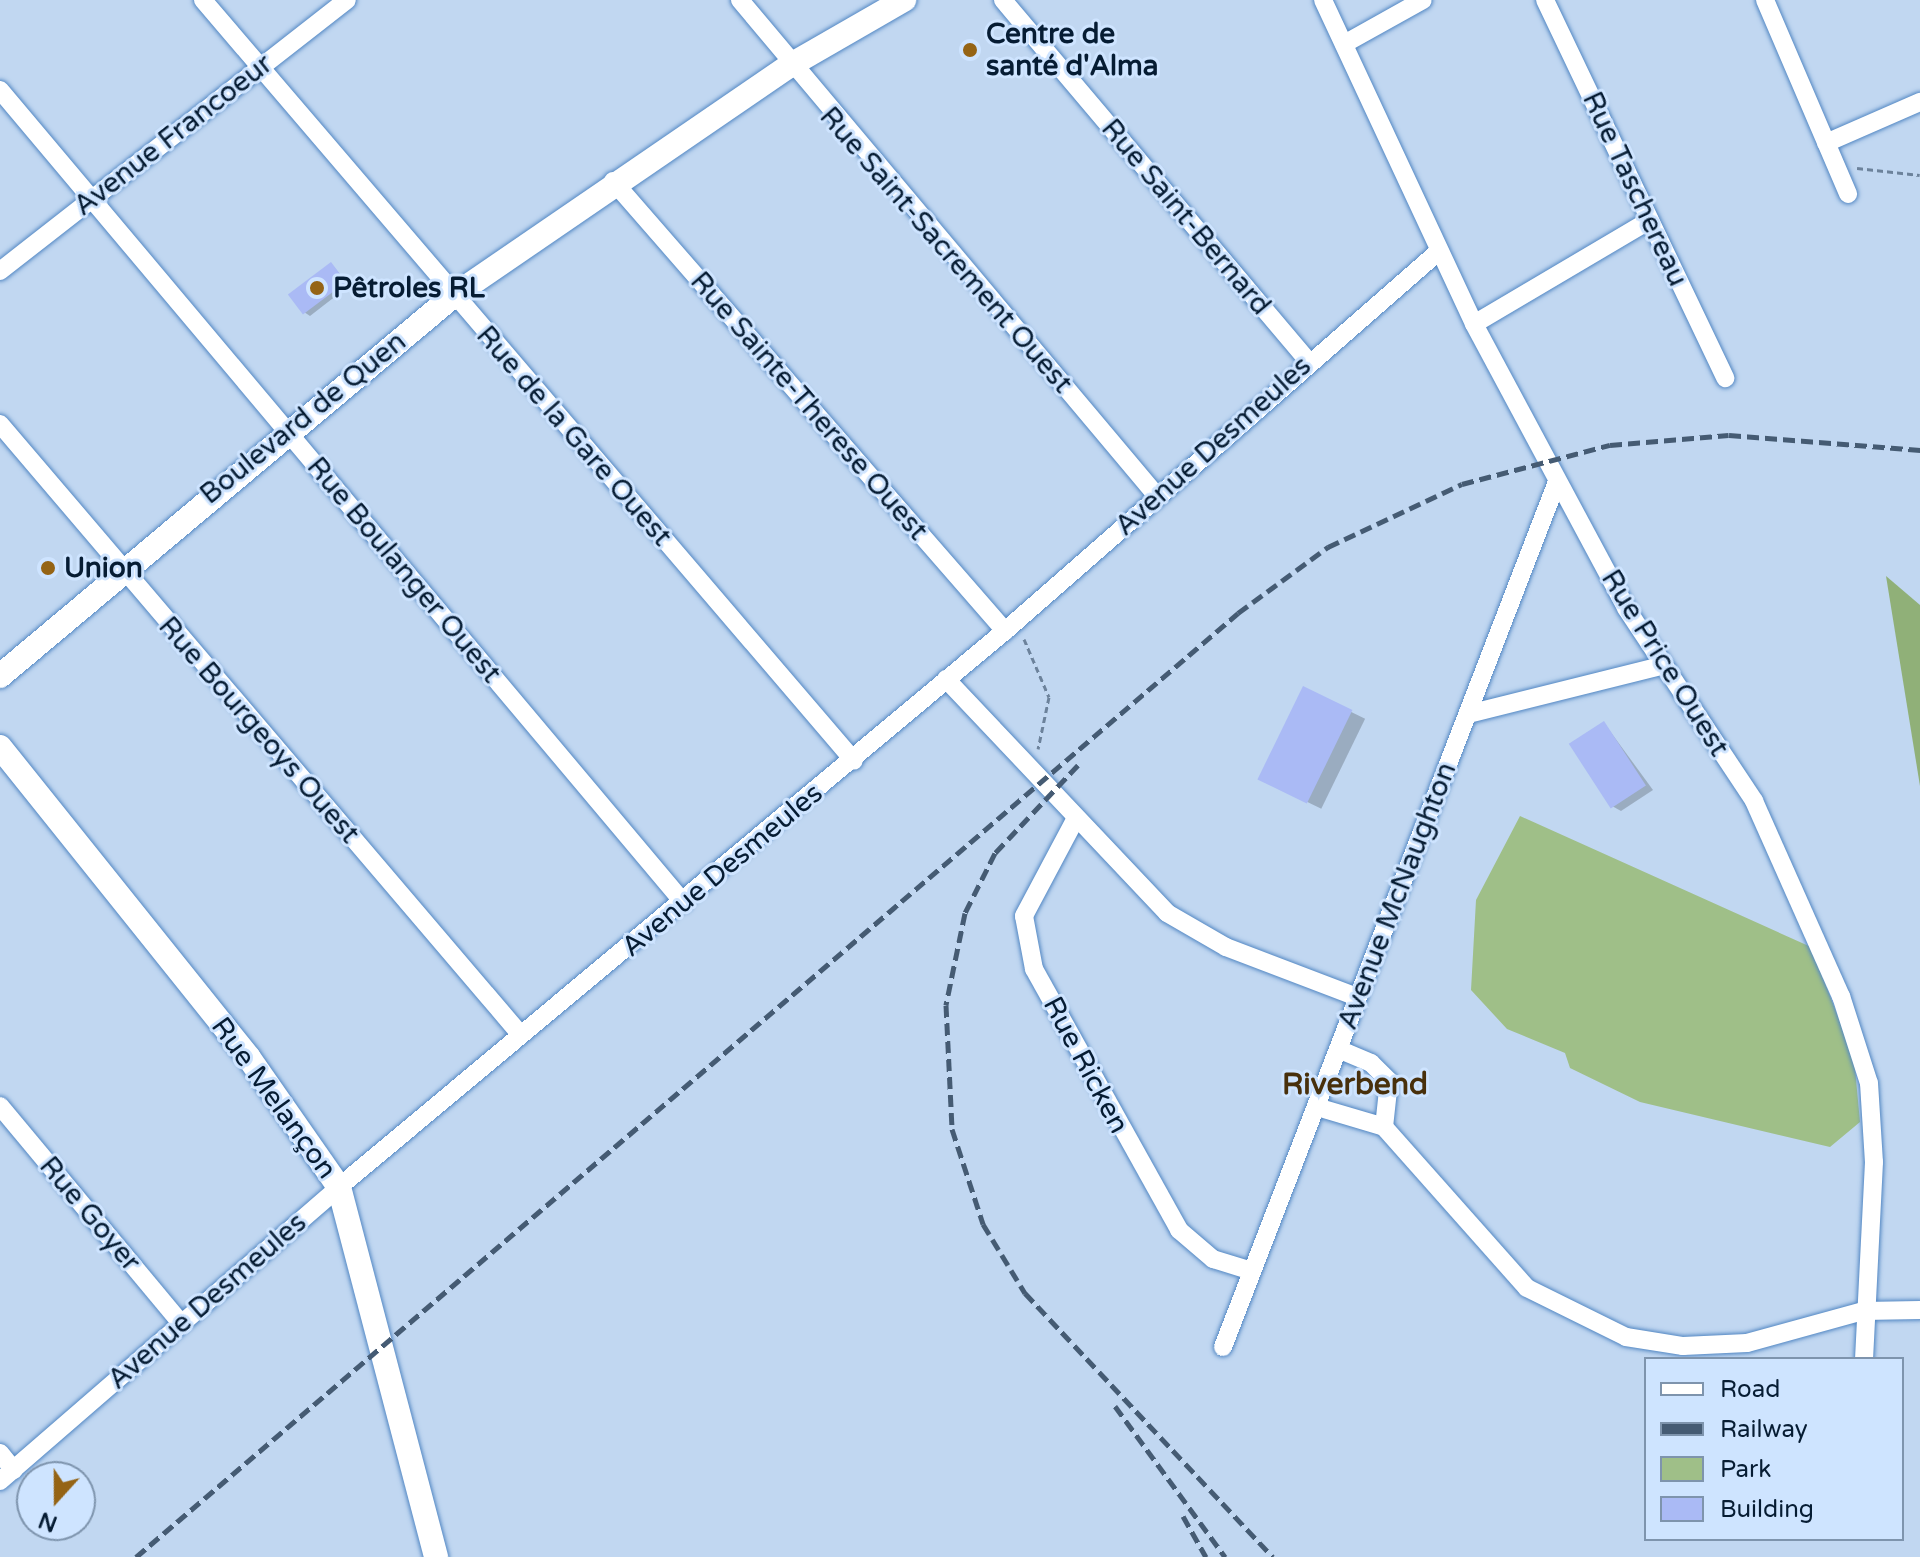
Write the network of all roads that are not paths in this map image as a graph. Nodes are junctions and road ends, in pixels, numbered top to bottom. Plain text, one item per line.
1 (203, 0) edge
2 (347, 0) edge
3 (740, 0) edge
4 (904, 0) edge
5 (1003, 0) edge
6 (1323, 0) edge
7 (1423, 0) edge
8 (1545, 0) edge
9 (1773, 2) edge
10 (1344, 44) junction
11 (789, 66) junction
12 (259, 67) junction
13 (0, 90) edge
14 (1920, 102) edge
15 (1826, 143) junction
16 (613, 181) junction
17 (1848, 194) dead end
18 (91, 199) junction
19 (1650, 220) junction
20 (1439, 251) junction
21 (0, 271) edge
22 (453, 296) junction
23 (1474, 324) junction
24 (1308, 361) junction
25 (1725, 378) dead end
26 (0, 424) edge
27 (286, 431) junction
28 (1557, 482) junction
29 (1157, 496) junction
30 (121, 569) junction
31 (1011, 626) junction
32 (1660, 666) junction
33 (0, 676) edge
34 (946, 679) junction
35 (1468, 714) junction
36 (0, 747) edge
37 (854, 761) junction
38 (1076, 818) junction
39 (684, 903) junction
40 (1357, 997) junction
41 (520, 1034) junction
42 (1338, 1049) junction
43 (0, 1106) edge
44 (1317, 1107) junction
45 (1384, 1127) junction
46 (339, 1187) junction
47 (1252, 1271) junction
48 (1920, 1310) edge
49 (1863, 1311) junction
50 (180, 1322) junction
51 (1223, 1347) dead end
52 (1864, 1357) edge
53 (0, 1453) edge
54 (7, 1476) edge
55 (436, 1557) edge

1 - 12 street, Rue de la Gare Ouest
2 - 12 street, Avenue Francoeur
3 - 11 street, Rue Saint-Sacrement Ouest
4 - 11 street, Boulevard de Quen
5 - 24 street, Rue Saint-Bernard
6 - 10 street, Rue Price Ouest
7 - 10 street
8 - 19 street, Rue Taschereau
9 - 15 street
10 - 20 street, Rue Price Ouest
11 - 16 street, Boulevard de Quen
11 - 29 street, Rue Saint-Sacrement Ouest
12 - 18 street, Avenue Francoeur
12 - 22 street, Rue de la Gare Ouest
13 - 18 street, Rue Boulanger Ouest
14 - 15 street
15 - 17 street
16 - 22 street, Boulevard de Quen
16 - 31 street, Rue Sainte-Therese Ouest
18 - 21 street, Avenue Francoeur
18 - 27 street, Rue Boulanger Ouest
19 - 23 street
19 - 25 street, Rue Taschereau
20 - 23 street, Rue Price Ouest
20 - 24 street, Avenue Desmeules
22 - 27 street, Boulevard de Quen
22 - 37 street, Rue de la Gare Ouest
23 - 28 street, Rue Price Ouest
24 - 29 street, Avenue Desmeules
26 - 30 street, Rue Bourgeoys Ouest
27 - 30 street, Boulevard de Quen
27 - 39 street, Rue Boulanger Ouest
28 - 32 street, Rue Price Ouest
28 - 35 street, Avenue McNaughton
29 - 31 street, Avenue Desmeules
30 - 33 street, Boulevard de Quen
30 - 41 street, Rue Bourgeoys Ouest
31 - 34 street, Avenue Desmeules
32 - 35 street
32 - 49 street, Rue Price Ouest
34 - 37 street, Avenue Desmeules
34 - 38 street
35 - 40 street, Avenue McNaughton
36 - 46 street, Rue Melançon
37 - 39 street, Avenue Desmeules
38 - 40 street
38 - 47 street, Rue Ricken
39 - 41 street, Avenue Desmeules
40 - 42 street, Avenue McNaughton
41 - 46 street, Avenue Desmeules
42 - 44 street, Avenue McNaughton
42 - 45 street
43 - 50 street, Rue Goyer
44 - 45 street
44 - 47 street, Avenue McNaughton
45 - 49 street
46 - 50 street, Avenue Desmeules
46 - 55 street, Rue Melançon
47 - 51 street, Avenue McNaughton
48 - 49 street
49 - 52 street, Rue Price Ouest
50 - 54 street, Avenue Desmeules
53 - 54 street

